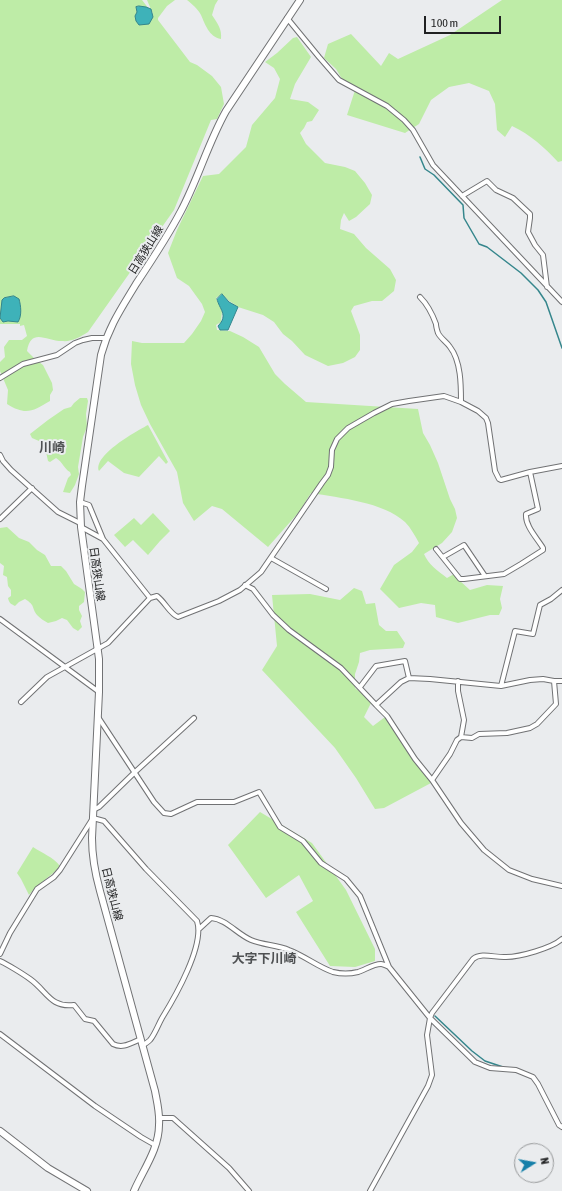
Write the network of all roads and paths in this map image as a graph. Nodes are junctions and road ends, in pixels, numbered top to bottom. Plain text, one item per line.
1 (300, 0) edge
2 (287, 18) junction
3 (462, 196) junction
4 (547, 287) junction
5 (420, 297) dead end
6 (562, 302) edge
7 (106, 338) junction
8 (0, 378) edge
9 (461, 402) junction
10 (0, 455) edge
11 (562, 466) edge
12 (530, 472) junction
13 (32, 488) junction
14 (80, 502) junction
15 (0, 519) edge
16 (80, 525) junction
17 (103, 539) junction
18 (436, 549) dead end
19 (443, 557) junction
20 (271, 558) junction
21 (485, 576) junction
22 (245, 586) junction
23 (326, 589) dead end
24 (562, 590) edge
25 (150, 598) junction
26 (0, 619) edge
27 (98, 649) junction
28 (66, 667) junction
29 (409, 678) junction
30 (554, 681) junction
31 (562, 681) edge
32 (458, 682) junction
33 (501, 686) junction
34 (360, 687) junction
35 (99, 692) junction
36 (21, 702) dead end
37 (376, 704) junction
38 (97, 715) junction
39 (194, 718) dead end
40 (461, 738) junction
41 (134, 773) junction
42 (432, 780) junction
43 (93, 810) junction
44 (93, 818) junction
45 (562, 886) edge
46 (199, 929) junction
47 (562, 939) edge
48 (0, 954) edge
49 (0, 961) edge
50 (390, 967) junction
51 (430, 1018) junction
52 (0, 1034) edge
53 (142, 1042) junction
54 (159, 1118) junction
55 (562, 1127) edge
56 (0, 1132) edge
57 (155, 1145) junction
58 (87, 1191) edge
59 (134, 1191) edge
60 (248, 1191) edge
61 (370, 1191) edge

1 - 2 main road, 日高狭山線
2 - 3 street
2 - 7 main road, 日高狭山線
3 - 4 street
3 - 4 street
4 - 6 street
5 - 9 street
7 - 8 street
7 - 14 main road, 日高狭山線
9 - 12 street
9 - 20 street
10 - 13 street
11 - 12 street
12 - 21 street
13 - 15 street
13 - 16 street
14 - 16 main road, 日高狭山線
14 - 17 street
16 - 17 street
16 - 27 main road, 日高狭山線
17 - 25 street
18 - 19 street
19 - 21 street
19 - 21 street
20 - 22 street
20 - 23 street
22 - 25 street
22 - 34 street
24 - 33 street
25 - 27 street
26 - 28 street
27 - 28 street
27 - 35 main road, 日高狭山線
28 - 35 street
28 - 36 street
29 - 32 street
29 - 34 street
29 - 37 street
30 - 31 street
30 - 33 street
30 - 40 street
32 - 33 street
32 - 40 street
34 - 37 street
35 - 38 main road, 日高狭山線
37 - 42 street
38 - 41 street
38 - 43 main road, 日高狭山線
39 - 41 street
40 - 42 street
41 - 43 street
41 - 50 street
42 - 45 street
43 - 44 main road, 日高狭山線
44 - 46 street
44 - 48 street
44 - 53 main road, 日高狭山線
46 - 50 street
46 - 53 street
47 - 51 street
49 - 53 street
50 - 51 street
51 - 55 street
51 - 61 street
52 - 57 street
53 - 54 main road, 日高狭山線
54 - 57 main road, 日高狭山線
54 - 60 street
56 - 58 main road
57 - 59 main road, 日高狭山線

